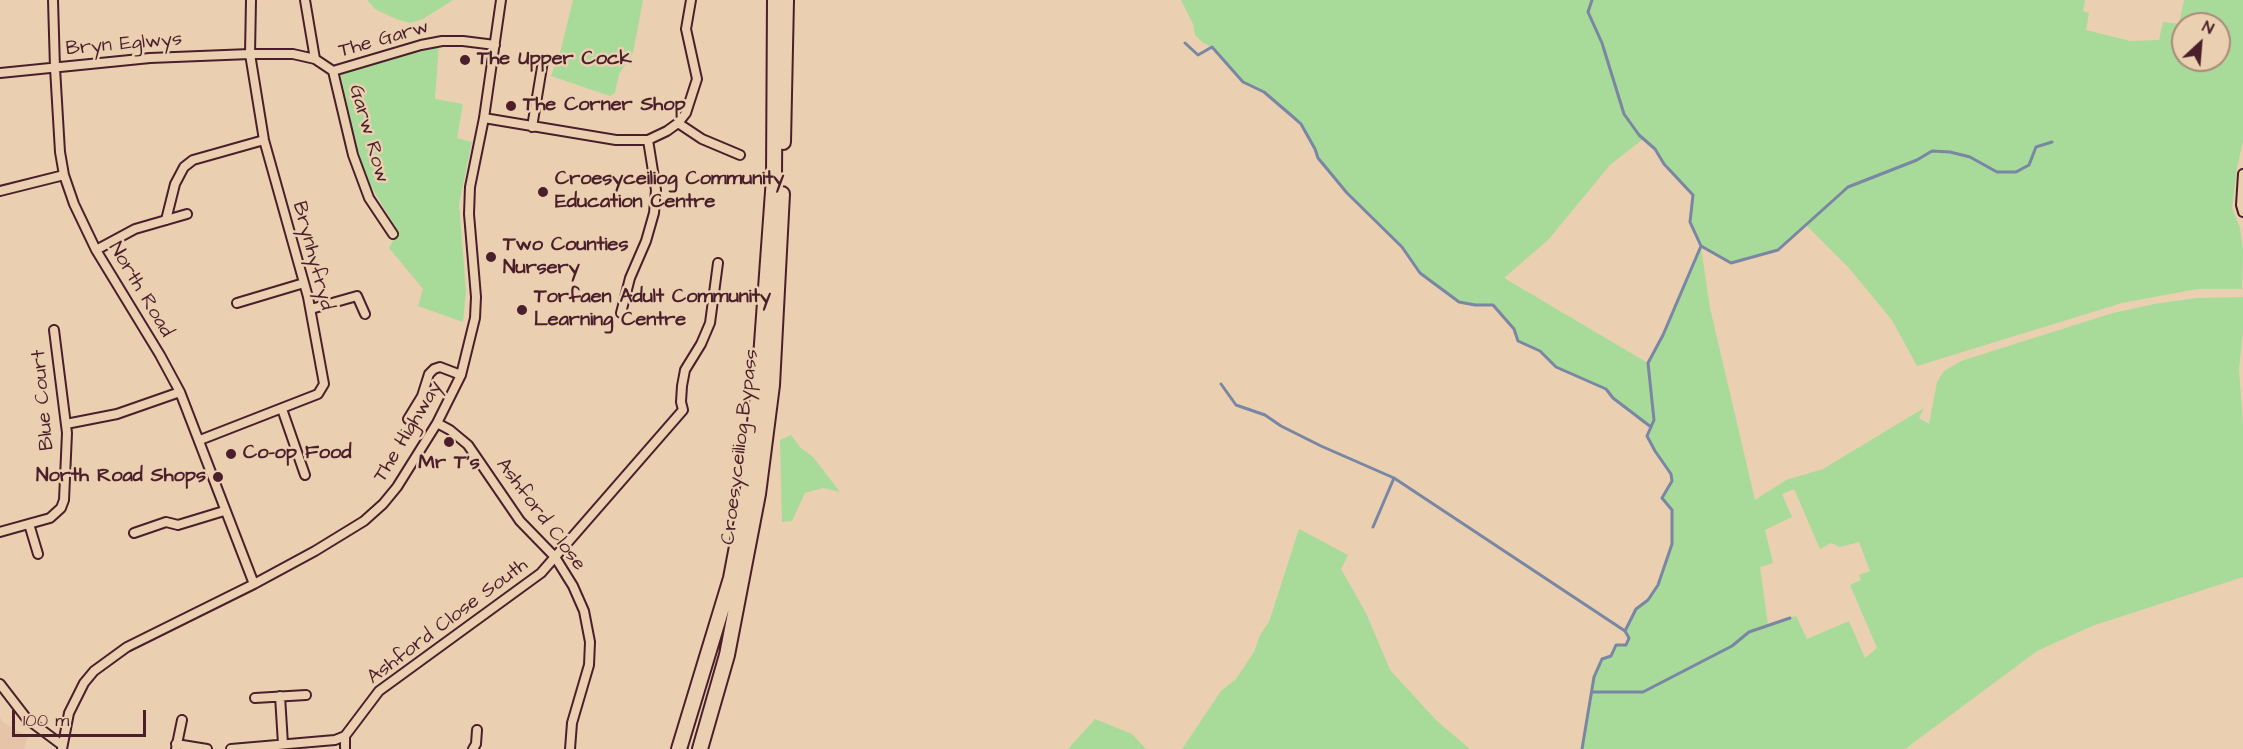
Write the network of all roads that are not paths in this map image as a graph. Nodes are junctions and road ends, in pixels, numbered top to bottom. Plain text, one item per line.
1 (53, 0) edge
2 (251, 0) edge
3 (305, 0) edge
4 (501, 0) edge
5 (691, 0) edge
6 (775, 0) edge
7 (786, 0) edge
8 (495, 45) junction
9 (250, 54) junction
10 (315, 59) junction
11 (543, 62) dead end
12 (54, 68) junction
13 (333, 71) junction
14 (0, 72) edge
15 (484, 118) junction
16 (678, 123) junction
17 (532, 127) junction
18 (264, 140) junction
19 (648, 140) junction
20 (740, 155) dead end
21 (64, 175) junction
22 (2243, 176) edge
23 (0, 191) edge
24 (2243, 212) edge
25 (187, 214) dead end
26 (166, 220) junction
27 (393, 234) dead end
28 (96, 250) junction
29 (718, 263) dead end
30 (304, 283) junction
31 (237, 303) dead end
32 (311, 309) junction
33 (365, 314) dead end
34 (621, 314) dead end
35 (54, 330) dead end
36 (461, 375) junction
37 (180, 392) junction
38 (282, 409) junction
39 (408, 419) dead end
40 (437, 423) junction
41 (66, 424) junction
42 (200, 441) junction
43 (305, 475) dead end
44 (224, 511) junction
45 (29, 524) junction
46 (0, 532) edge
47 (134, 533) dead end
48 (38, 554) dead end
49 (555, 557) junction
50 (254, 584) junction
51 (0, 684) edge
52 (306, 695) dead end
53 (280, 696) junction
54 (255, 698) dead end
55 (182, 720) dead end
56 (477, 730) dead end
57 (345, 736) junction
58 (283, 744) junction
59 (176, 746) edge
60 (62, 747) edge
61 (207, 749) edge
62 (231, 749) edge
63 (345, 749) edge
64 (473, 749) edge
65 (570, 749) edge
66 (679, 749) edge
67 (700, 749) edge

1 - 12 street, North Road
2 - 9 street, Brynhyfryd
3 - 10 street
4 - 8 street, The Highway
5 - 16 street
6 - 66 highway, Croesyceiliog Bypass
7 - 67 highway, Croesyceiliog Bypass
8 - 13 street, The Garw
8 - 15 street, The Highway
9 - 10 street, The Garw
9 - 12 street, Bryn Eglwys
9 - 18 street, Brynhyfryd
10 - 13 street, The Garw
11 - 17 street
12 - 14 street, Bryn Eglwys
12 - 21 street, North Road
13 - 27 street, Garw Row
15 - 17 street
15 - 36 street, The Highway
16 - 19 street
16 - 20 street
17 - 19 street
18 - 26 street
18 - 30 street, Brynhyfryd
19 - 34 street
21 - 23 street
21 - 28 street, North Road
22 - 24 street
25 - 26 street
26 - 28 street
28 - 37 street, North Road
29 - 49 street, Ashford Close South
30 - 31 street
30 - 32 street, Brynhyfryd
32 - 33 street
32 - 38 street, Brynhyfryd
35 - 41 street, Blue Court
36 - 39 street
36 - 40 street, The Highway
37 - 41 street
37 - 42 street, North Road
38 - 42 street, Brynhyfryd
38 - 43 street
40 - 49 street, Ashford Close
40 - 50 street, The Highway
41 - 45 street, Blue Court
42 - 44 street, North Road
44 - 47 street
44 - 50 street, North Road
45 - 46 street, Blue Court
45 - 48 street
49 - 57 street, Ashford Close South
49 - 65 street, Ashford Close
50 - 60 street, The Highway
51 - 60 street
52 - 53 street
53 - 54 street
53 - 58 street
55 - 59 street
56 - 64 street
57 - 58 street
57 - 63 street
58 - 62 street
59 - 61 street

